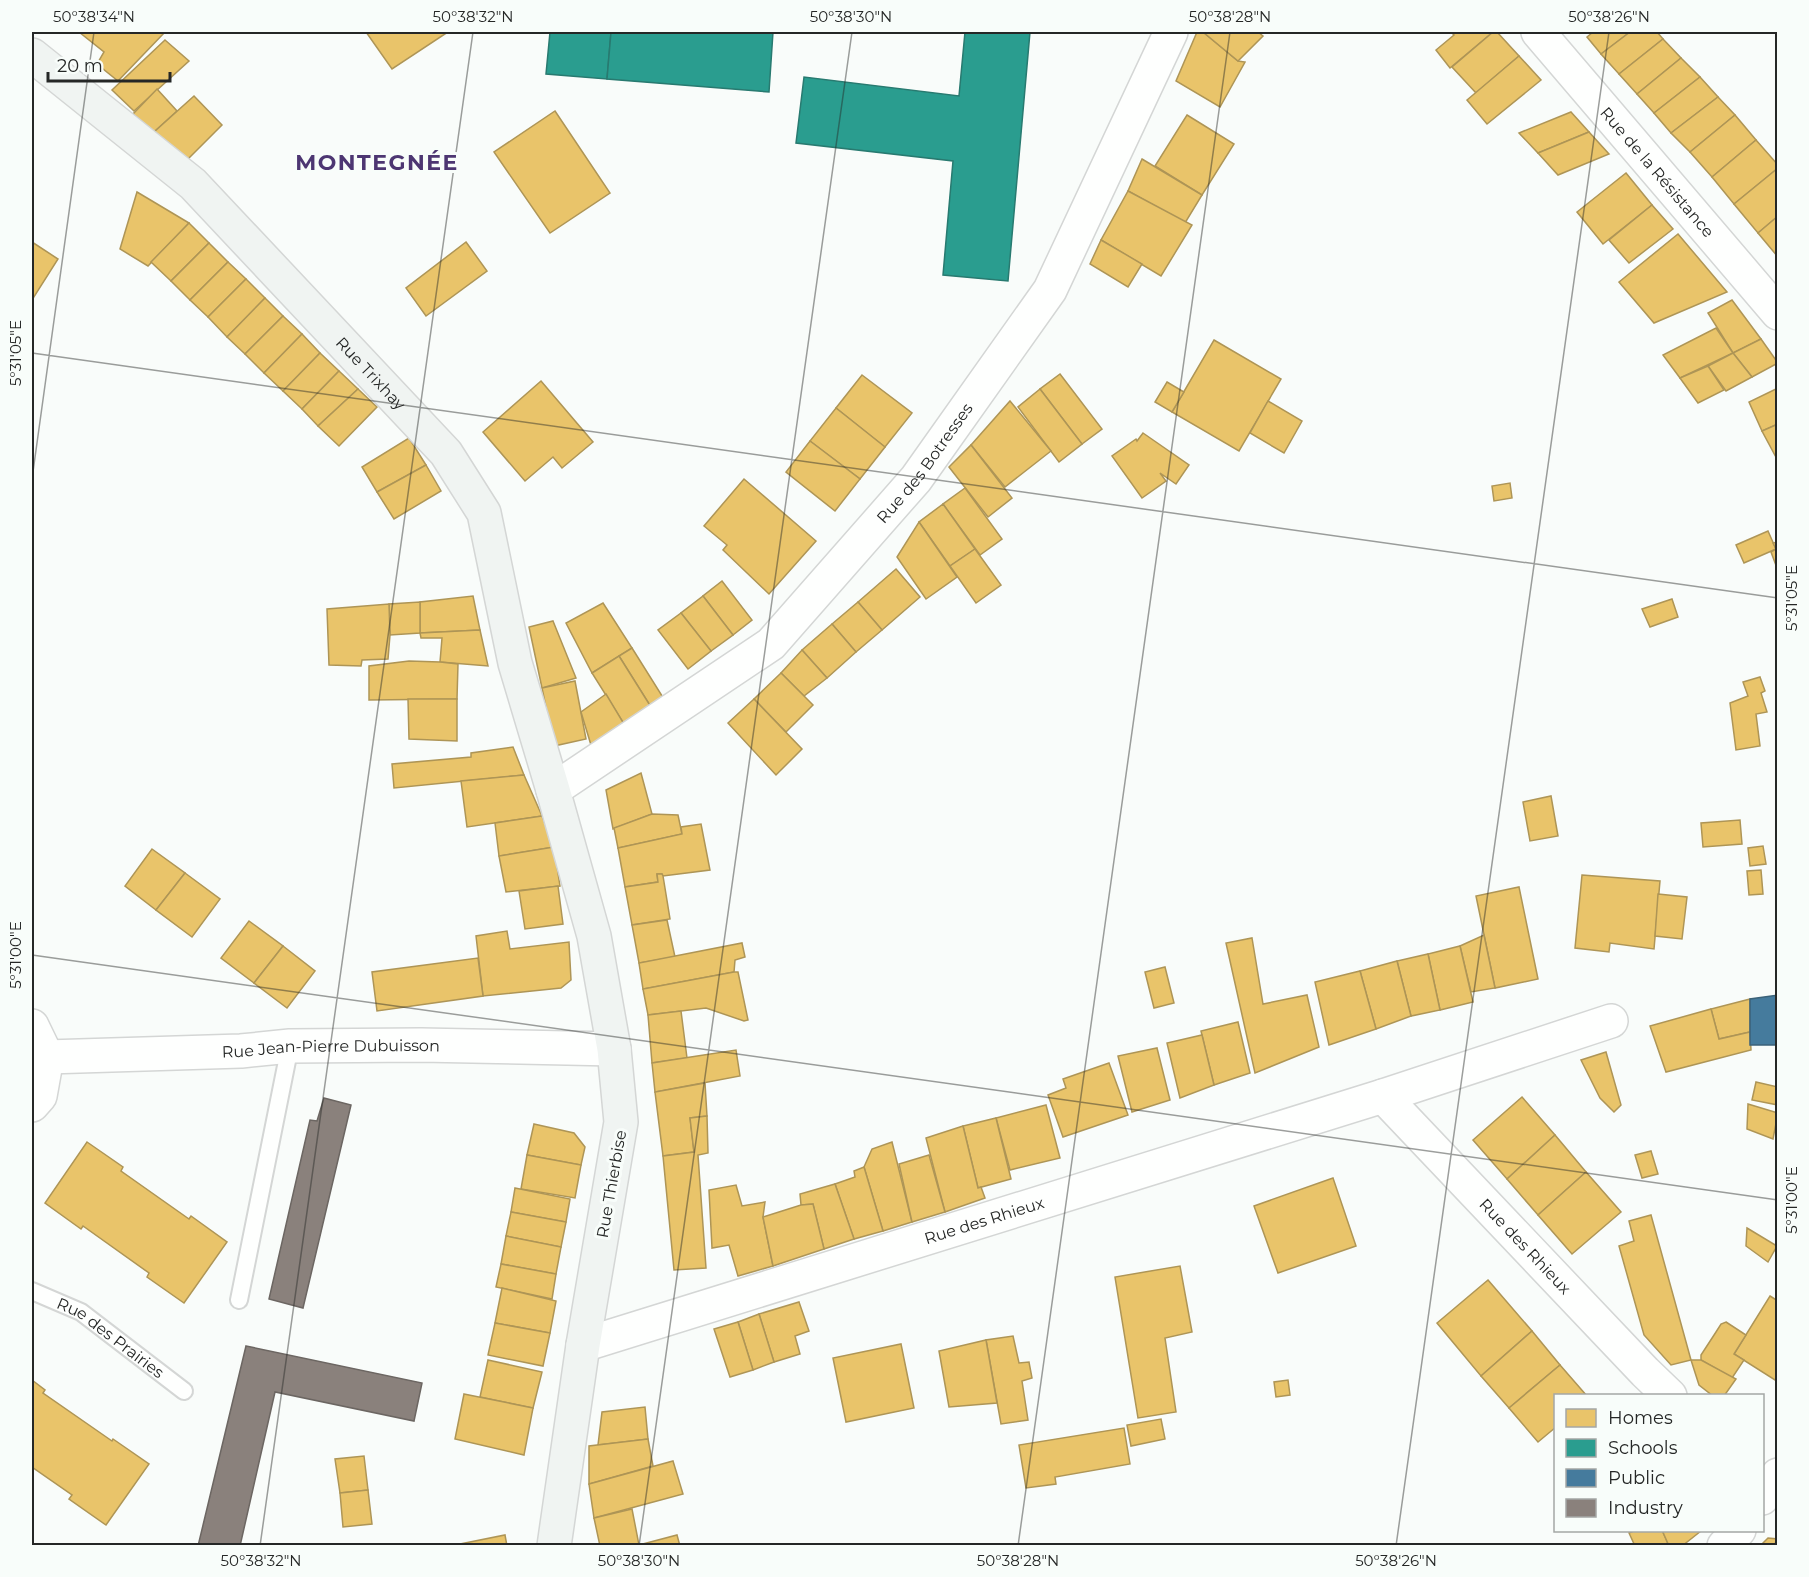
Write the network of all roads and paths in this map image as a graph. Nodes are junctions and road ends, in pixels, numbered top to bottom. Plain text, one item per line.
1 (1171, 32) edge
2 (1538, 32) edge
3 (32, 55) edge
4 (1778, 313) edge
5 (553, 790) junction
6 (1611, 1021) dead end
7 (32, 1026) edge
8 (290, 1046) junction
9 (614, 1049) junction
10 (47, 1058) junction
11 (1383, 1096) junction
12 (32, 1105) edge
13 (32, 1291) edge
14 (239, 1300) dead end
15 (583, 1345) junction
16 (184, 1391) dead end
17 (1669, 1394) edge
18 (1738, 1532) edge
19 (554, 1545) edge
20 (1724, 1545) edge

1 - 5 street, Rue des Botresses
2 - 4 street, Rue de la Résistance
3 - 5 street, Rue Trixhay
5 - 9 street, Rue Thierbise
6 - 11 street, Rue des Rhieux
7 - 10 street
8 - 9 street, Rue Jean-Pierre Dubuisson
8 - 10 street, Rue Jean-Pierre Dubuisson
8 - 14 lane
9 - 15 street, Rue Thierbise
10 - 12 street
11 - 15 street, Rue des Rhieux
11 - 17 street, Rue des Rhieux
13 - 16 lane, Rue des Prairies
15 - 19 street, Rue Thierbise
18 - 20 street

